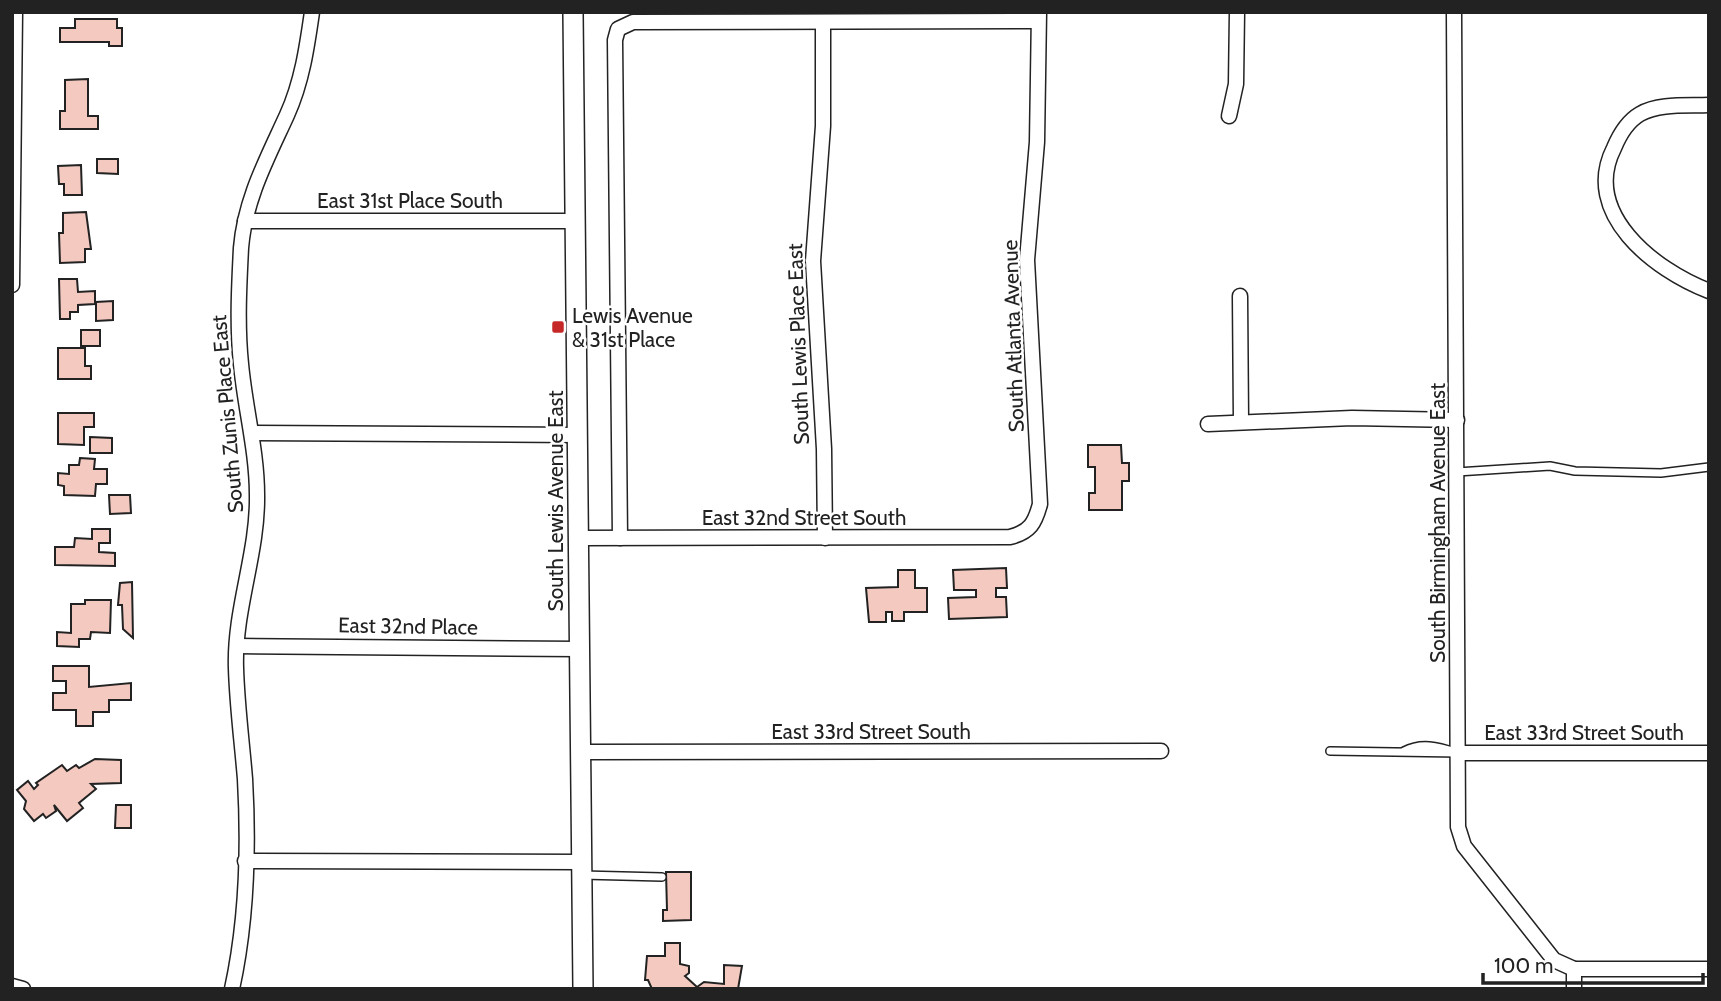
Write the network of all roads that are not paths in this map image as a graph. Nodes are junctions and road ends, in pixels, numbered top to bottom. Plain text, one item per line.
1 (15, 12) edge
2 (312, 12) edge
3 (573, 12) edge
4 (1237, 12) edge
5 (1454, 12) edge
6 (1038, 17) edge
7 (823, 22) junction
8 (1709, 105) edge
9 (1229, 116) dead end
10 (13, 158) edge
11 (245, 220) junction
12 (574, 221) junction
13 (12, 285) edge
14 (1709, 291) edge
15 (1240, 296) dead end
16 (1457, 420) junction
17 (1241, 421) junction
18 (1208, 424) dead end
19 (252, 433) junction
20 (578, 435) junction
21 (1709, 467) edge
22 (1457, 472) junction
23 (1028, 530) joint
24 (579, 538) junction
25 (620, 538) junction
26 (825, 538) junction
27 (237, 646) junction
28 (579, 649) junction
29 (1161, 751) dead end
30 (1330, 751) dead end
31 (580, 752) junction
32 (1460, 753) junction
33 (1709, 753) edge
34 (245, 861) junction
35 (582, 869) junction
36 (662, 877) dead end
37 (1574, 969) junction
38 (1709, 969) edge
39 (12, 986) edge
40 (23, 989) edge
41 (232, 989) edge
42 (583, 989) edge
43 (1574, 989) edge

1 - 10 street
2 - 11 street, South Zunis Place East
3 - 12 main road, South Lewis Avenue East
4 - 9 street
5 - 16 street, South Birmingham Avenue East
6 - 7 street
6 - 23 street, South Atlanta Avenue
7 - 25 street
7 - 26 street, South Lewis Place East
8 - 14 street
10 - 13 street
11 - 12 street, East 31st Place South
11 - 19 street, South Zunis Place East
12 - 20 main road, South Lewis Avenue East
15 - 17 street
16 - 17 street
16 - 22 street, South Birmingham Avenue East
17 - 18 street
19 - 20 street
19 - 27 street, South Zunis Place East
20 - 24 main road, South Lewis Avenue East
21 - 22 lane
22 - 32 street, South Birmingham Avenue East
23 - 26 street, East 32nd Street South
24 - 25 street, East 32nd Street South
24 - 28 main road, South Lewis Avenue East
25 - 26 street, East 32nd Street South
27 - 28 street, East 32nd Place
27 - 34 street, South Zunis Place East
28 - 31 main road, South Lewis Avenue East
29 - 31 street, East 33rd Street South
30 - 32 lane, East 33rd Street South
31 - 35 main road, South Lewis Avenue East
32 - 33 street, East 33rd Street South
32 - 37 street, South Birmingham Avenue East
34 - 35 street
34 - 41 street, South Zunis Place East
35 - 36 lane
35 - 42 main road, South Lewis Avenue East
37 - 38 street
37 - 43 street
39 - 40 street

